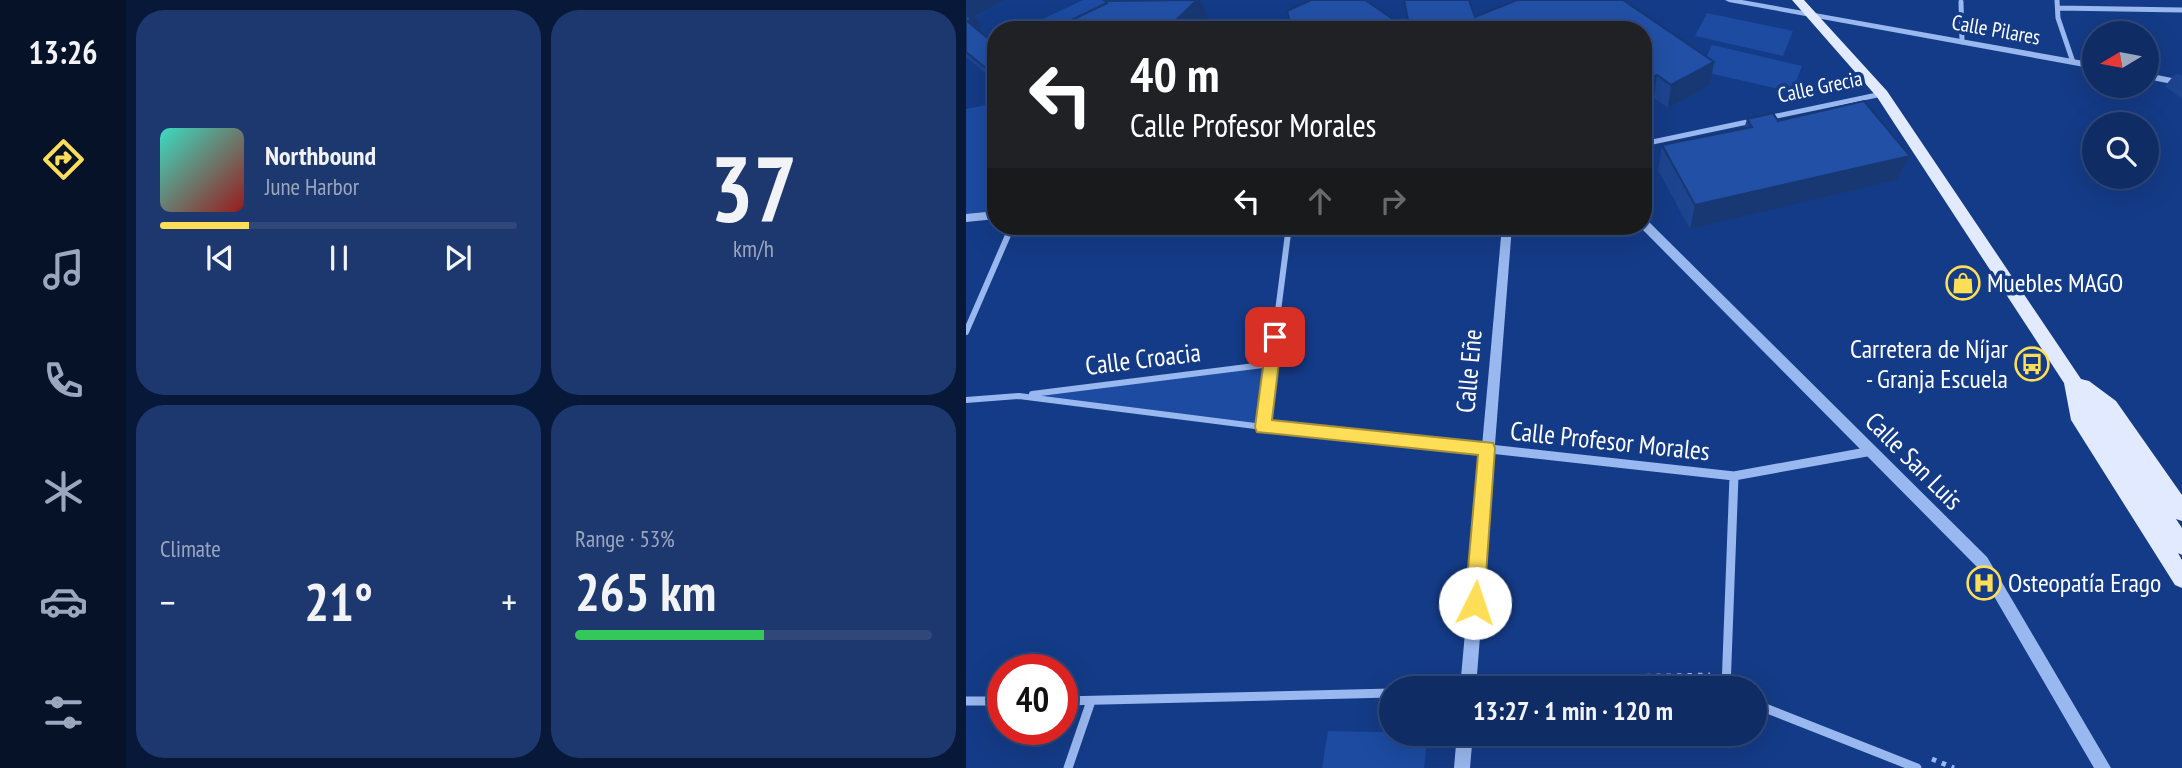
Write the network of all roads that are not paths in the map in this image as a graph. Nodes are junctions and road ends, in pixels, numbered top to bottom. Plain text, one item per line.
1 (1729, 0) edge
2 (1798, 0) edge
3 (2057, 0) edge
4 (1961, 2) dead end
5 (2058, 8) junction
6 (2182, 10) edge
7 (1808, 15) junction
8 (1962, 42) junction
9 (2073, 62) junction
10 (2082, 64) edge
11 (2160, 79) edge
12 (2182, 83) edge
13 (1882, 94) junction
14 (1652, 142) edge
15 (987, 216) edge
16 (966, 218) edge
17 (1652, 232) edge
18 (1008, 235) edge
19 (1288, 235) edge
20 (1506, 235) edge
21 (966, 332) edge
22 (1271, 365) junction
23 (2070, 375) junction
24 (1019, 396) junction
25 (966, 400) edge
26 (1263, 427) junction
27 (1487, 448) junction
28 (1872, 451) junction
29 (1734, 476) junction
30 (2182, 512) edge
31 (2182, 545) edge
32 (2182, 578) edge
33 (1469, 676) edge
34 (1726, 676) edge
35 (1379, 693) edge
36 (966, 701) edge
37 (987, 701) edge
38 (1078, 701) edge
39 (1091, 701) junction
40 (1767, 709) edge
41 (1464, 746) edge
42 (1068, 768) edge
43 (1462, 768) edge
44 (1916, 768) edge
45 (2103, 768) edge

1 - 7 street
2 - 7 main road
3 - 5 street
4 - 8 street
5 - 6 street
5 - 9 street
7 - 8 street, Calle Pilares
7 - 13 main road
8 - 9 street, Calle Pilares
9 - 10 street, Calle Pilares
11 - 12 street
13 - 14 street, Calle Grecia
13 - 23 main road
15 - 16 street
17 - 28 street, Calle San Luis
18 - 21 street
19 - 22 street
20 - 27 street, Calle Eñe
22 - 24 street, Calle Croacia
22 - 26 street
23 - 30 main road
23 - 31 main road
23 - 32 main road
24 - 25 street, Calle Profesor Morales
24 - 26 street, Calle Profesor Morales
26 - 27 street, Calle Profesor Morales
27 - 29 street, Calle Profesor Morales
27 - 33 street, Calle Eñe
28 - 29 street, Calle Profesor Morales
28 - 45 street, Calle San Luis
29 - 34 street
35 - 39 street
36 - 37 street
38 - 39 street
39 - 42 street
40 - 44 street
41 - 43 street

